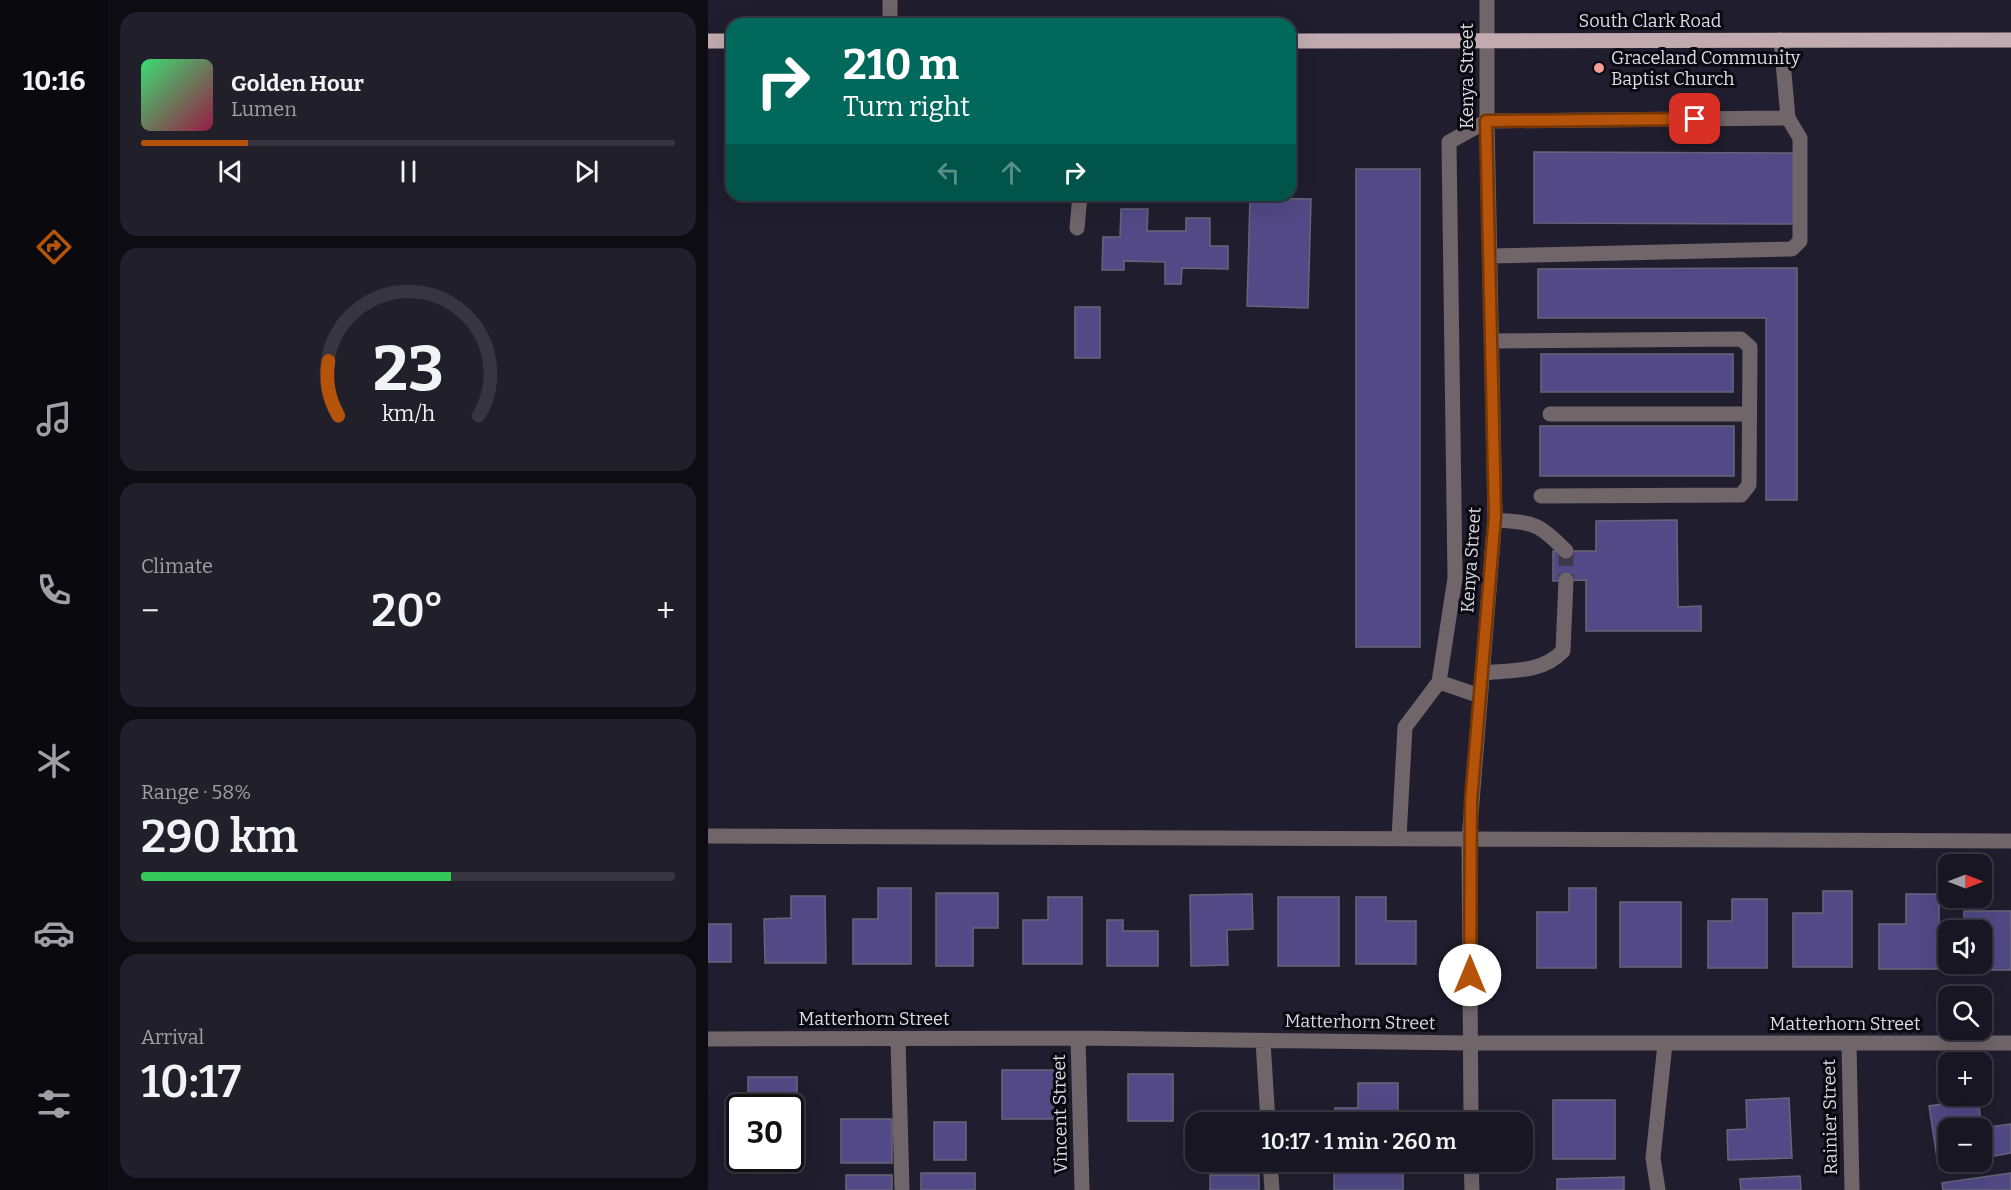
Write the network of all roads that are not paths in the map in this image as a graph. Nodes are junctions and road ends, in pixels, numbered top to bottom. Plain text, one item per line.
1 (890, 0) edge
2 (1487, 0) edge
3 (890, 18) edge
4 (1486, 40) junction
5 (1781, 40) junction
6 (2011, 40) edge
7 (708, 41) edge
8 (726, 41) edge
9 (1296, 41) edge
10 (1788, 118) junction
11 (1486, 121) junction
12 (1079, 201) edge
13 (1077, 228) dead end
14 (1490, 256) junction
15 (1491, 341) junction
16 (1550, 414) dead end
17 (1749, 414) junction
18 (1541, 496) dead end
19 (1495, 520) junction
20 (1566, 551) tunnel mouth
21 (1566, 580) tunnel mouth
22 (1482, 672) junction
23 (1439, 682) junction
24 (1480, 696) junction
25 (708, 836) edge
26 (1400, 838) junction
27 (1469, 839) junction
28 (2011, 841) edge
29 (1078, 1038) junction
30 (708, 1039) edge
31 (898, 1039) junction
32 (1263, 1041) junction
33 (1470, 1043) junction
34 (2011, 1043) edge
35 (1665, 1044) junction
36 (1849, 1044) junction
37 (1267, 1112) edge
38 (1471, 1112) edge
39 (1271, 1172) edge
40 (1472, 1172) edge
41 (902, 1190) edge
42 (1082, 1190) edge
43 (1272, 1190) edge
44 (1472, 1190) edge
45 (1658, 1190) edge
46 (1852, 1190) edge

1 - 3 street
2 - 4 street, Kenya Street
4 - 5 main road, South Clark Road
4 - 9 main road, South Clark Road
4 - 11 street, Kenya Street
5 - 6 main road, South Clark Road
5 - 10 street
7 - 8 main road
10 - 11 street
10 - 14 street
11 - 14 street, Kenya Street
11 - 23 street
12 - 13 street
14 - 15 street, Kenya Street
15 - 17 street
15 - 19 street, Kenya Street
16 - 17 street
17 - 18 street
19 - 20 street
19 - 22 street, Kenya Street
21 - 22 street
22 - 24 street, Kenya Street
23 - 24 street
23 - 26 street
24 - 27 street, Kenya Street
25 - 26 street
26 - 27 street
27 - 28 street
27 - 33 street, Kenya Street
29 - 31 street, Matterhorn Street
29 - 32 street, Matterhorn Street
29 - 42 street, Vincent Street
30 - 31 street, Matterhorn Street
31 - 41 street
32 - 33 street, Matterhorn Street
32 - 37 street
33 - 35 street, Matterhorn Street
33 - 38 street, Kenya Street
34 - 36 street, Matterhorn Street
35 - 36 street, Matterhorn Street
35 - 45 street
36 - 46 street, Rainier Street
39 - 43 street
40 - 44 street

